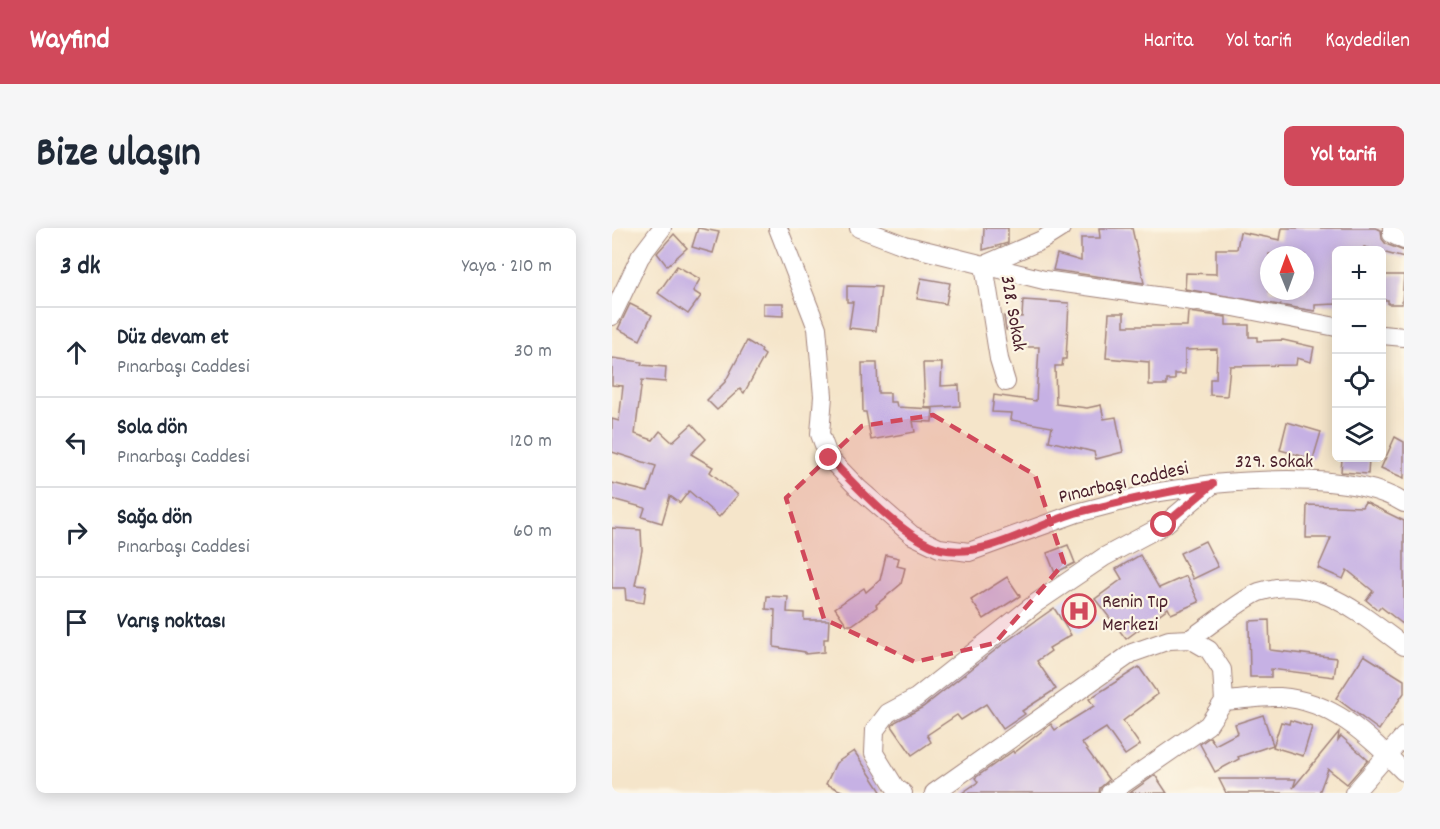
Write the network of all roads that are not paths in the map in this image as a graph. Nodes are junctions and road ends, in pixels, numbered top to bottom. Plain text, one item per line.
1 (662, 228) edge
2 (778, 228) edge
3 (859, 228) edge
4 (1061, 228) edge
5 (1392, 228) edge
6 (1404, 240) edge
7 (984, 265) junction
8 (612, 316) edge
9 (1332, 326) edge
10 (1386, 335) edge
11 (1404, 337) edge
12 (1006, 381) dead end
13 (1213, 484) junction
14 (1404, 503) edge
15 (1190, 639) junction
16 (1404, 646) edge
17 (1224, 701) junction
18 (1404, 736) edge
19 (1387, 756) junction
20 (1404, 772) edge
21 (903, 793) edge
22 (934, 793) edge
23 (1110, 793) edge
24 (1354, 793) edge

1 - 8 street
2 - 13 street, Pınarbaşı Caddesi
3 - 7 street
4 - 7 street, 328. Sokak
5 - 6 street
7 - 9 street
7 - 12 street, 328. Sokak
10 - 11 street
13 - 14 street, 329. Sokak
13 - 21 street, Pınarbaşı Caddesi
15 - 16 street
15 - 17 street
15 - 22 street
17 - 19 street
17 - 23 street
18 - 19 street
19 - 20 street
19 - 24 street

